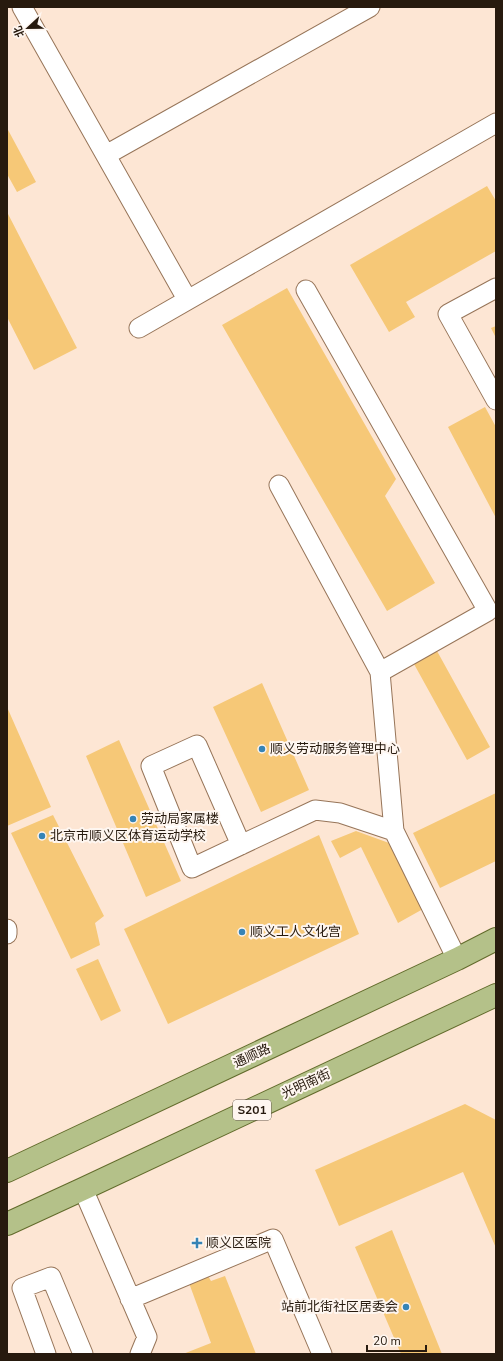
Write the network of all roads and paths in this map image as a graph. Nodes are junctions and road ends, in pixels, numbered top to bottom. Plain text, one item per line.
1 (22, 7) edge
2 (370, 7) edge
3 (496, 124) edge
4 (106, 155) junction
5 (496, 288) edge
6 (306, 290) dead end
7 (187, 299) junction
8 (139, 328) dead end
9 (496, 400) edge
10 (279, 485) dead end
11 (380, 672) junction
12 (394, 831) junction
13 (241, 845) junction
14 (7, 929) edge
15 (7, 934) edge
16 (496, 939) edge
17 (456, 959) junction
18 (496, 995) edge
19 (7, 1171) edge
20 (83, 1189) junction
21 (7, 1224) edge
22 (130, 1299) junction
23 (46, 1354) edge
24 (83, 1354) edge
25 (140, 1354) edge
26 (322, 1354) edge

1 - 4 street
2 - 4 street
3 - 7 street
4 - 7 street
5 - 9 street
6 - 11 street
7 - 8 street
10 - 11 street
11 - 12 street
12 - 13 street
12 - 17 street
13 - 13 street
14 - 15 street
16 - 17 main road, 通顺路
17 - 19 main road, 通顺路
18 - 20 main road, 光明南街 / S201
20 - 21 main road, 光明南街 / S201
20 - 22 street
22 - 25 street
22 - 26 street
23 - 24 street

